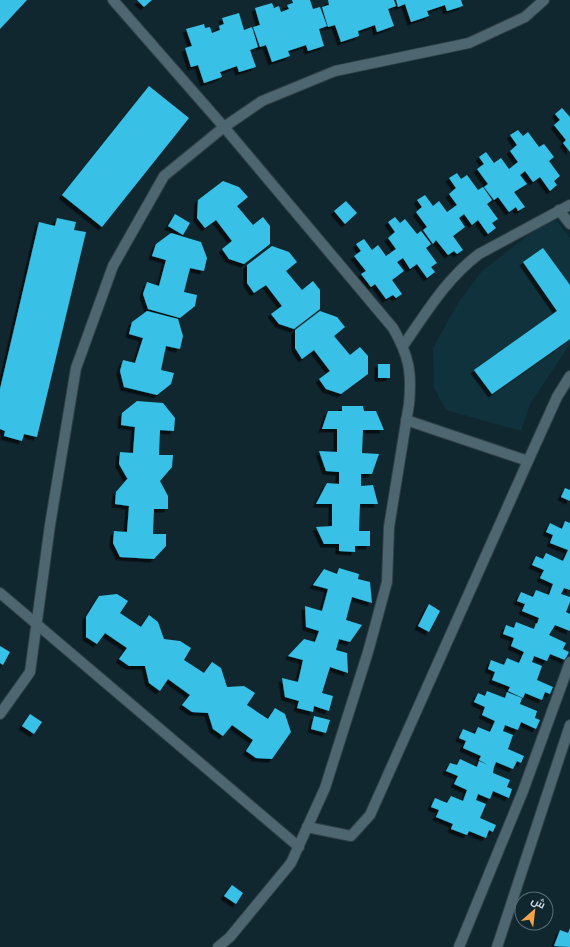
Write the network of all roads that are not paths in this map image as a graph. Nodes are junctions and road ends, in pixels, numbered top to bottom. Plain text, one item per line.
1 (113, 0) edge
2 (544, 0) edge
3 (224, 127) junction
4 (570, 205) edge
5 (559, 210) junction
6 (570, 224) edge
7 (403, 346) junction
8 (570, 376) edge
9 (406, 420) junction
10 (528, 461) junction
11 (0, 593) edge
12 (37, 624) junction
13 (570, 662) edge
14 (0, 714) edge
15 (570, 725) edge
16 (307, 827) junction
17 (299, 847) junction
18 (218, 947) edge
19 (459, 947) edge
20 (497, 947) edge

1 - 3 street
2 - 3 street
3 - 7 street
3 - 12 street
4 - 5 street
5 - 6 street
5 - 7 street
7 - 9 street
8 - 10 street
9 - 10 street
9 - 16 street
10 - 16 street
11 - 12 street
12 - 14 street
12 - 17 street
13 - 19 street
15 - 20 street
16 - 17 street
17 - 18 street

